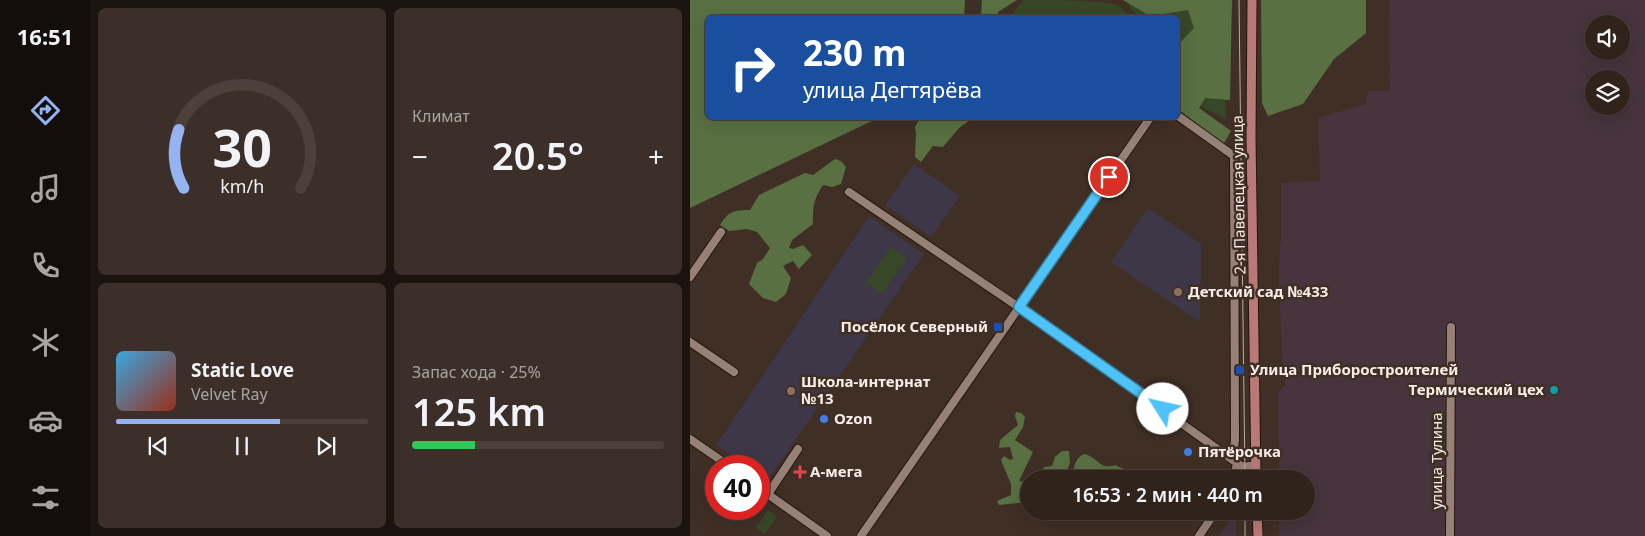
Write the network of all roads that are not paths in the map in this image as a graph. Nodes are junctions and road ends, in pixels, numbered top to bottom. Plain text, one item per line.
1 (1252, 0) edge
2 (1180, 117) edge
3 (1149, 120) edge
4 (849, 192) dead end
5 (722, 232) dead end
6 (690, 277) edge
7 (1019, 307) junction
8 (1451, 327) dead end
9 (690, 342) edge
10 (734, 372) dead end
11 (690, 439) edge
12 (798, 449) dead end
13 (713, 455) edge
14 (1235, 462) junction
15 (1256, 465) junction
16 (1235, 470) edge
17 (1256, 470) edge
18 (770, 491) edge
19 (770, 495) edge
20 (1210, 520) edge
21 (1257, 520) edge
22 (827, 536) edge
23 (861, 536) edge
24 (1199, 536) edge
25 (1258, 536) edge
26 (1450, 536) edge

1 - 15 main road, 2-я Павелецкая улица
2 - 14 street
3 - 7 street
4 - 7 street
5 - 6 street
7 - 14 street
7 - 23 street
8 - 26 street, улица Тулина
9 - 10 street
11 - 13 street
12 - 18 street
14 - 15 street
14 - 16 street
15 - 17 main road, 2-я Павелецкая улица
19 - 22 street
20 - 24 street
21 - 25 main road

